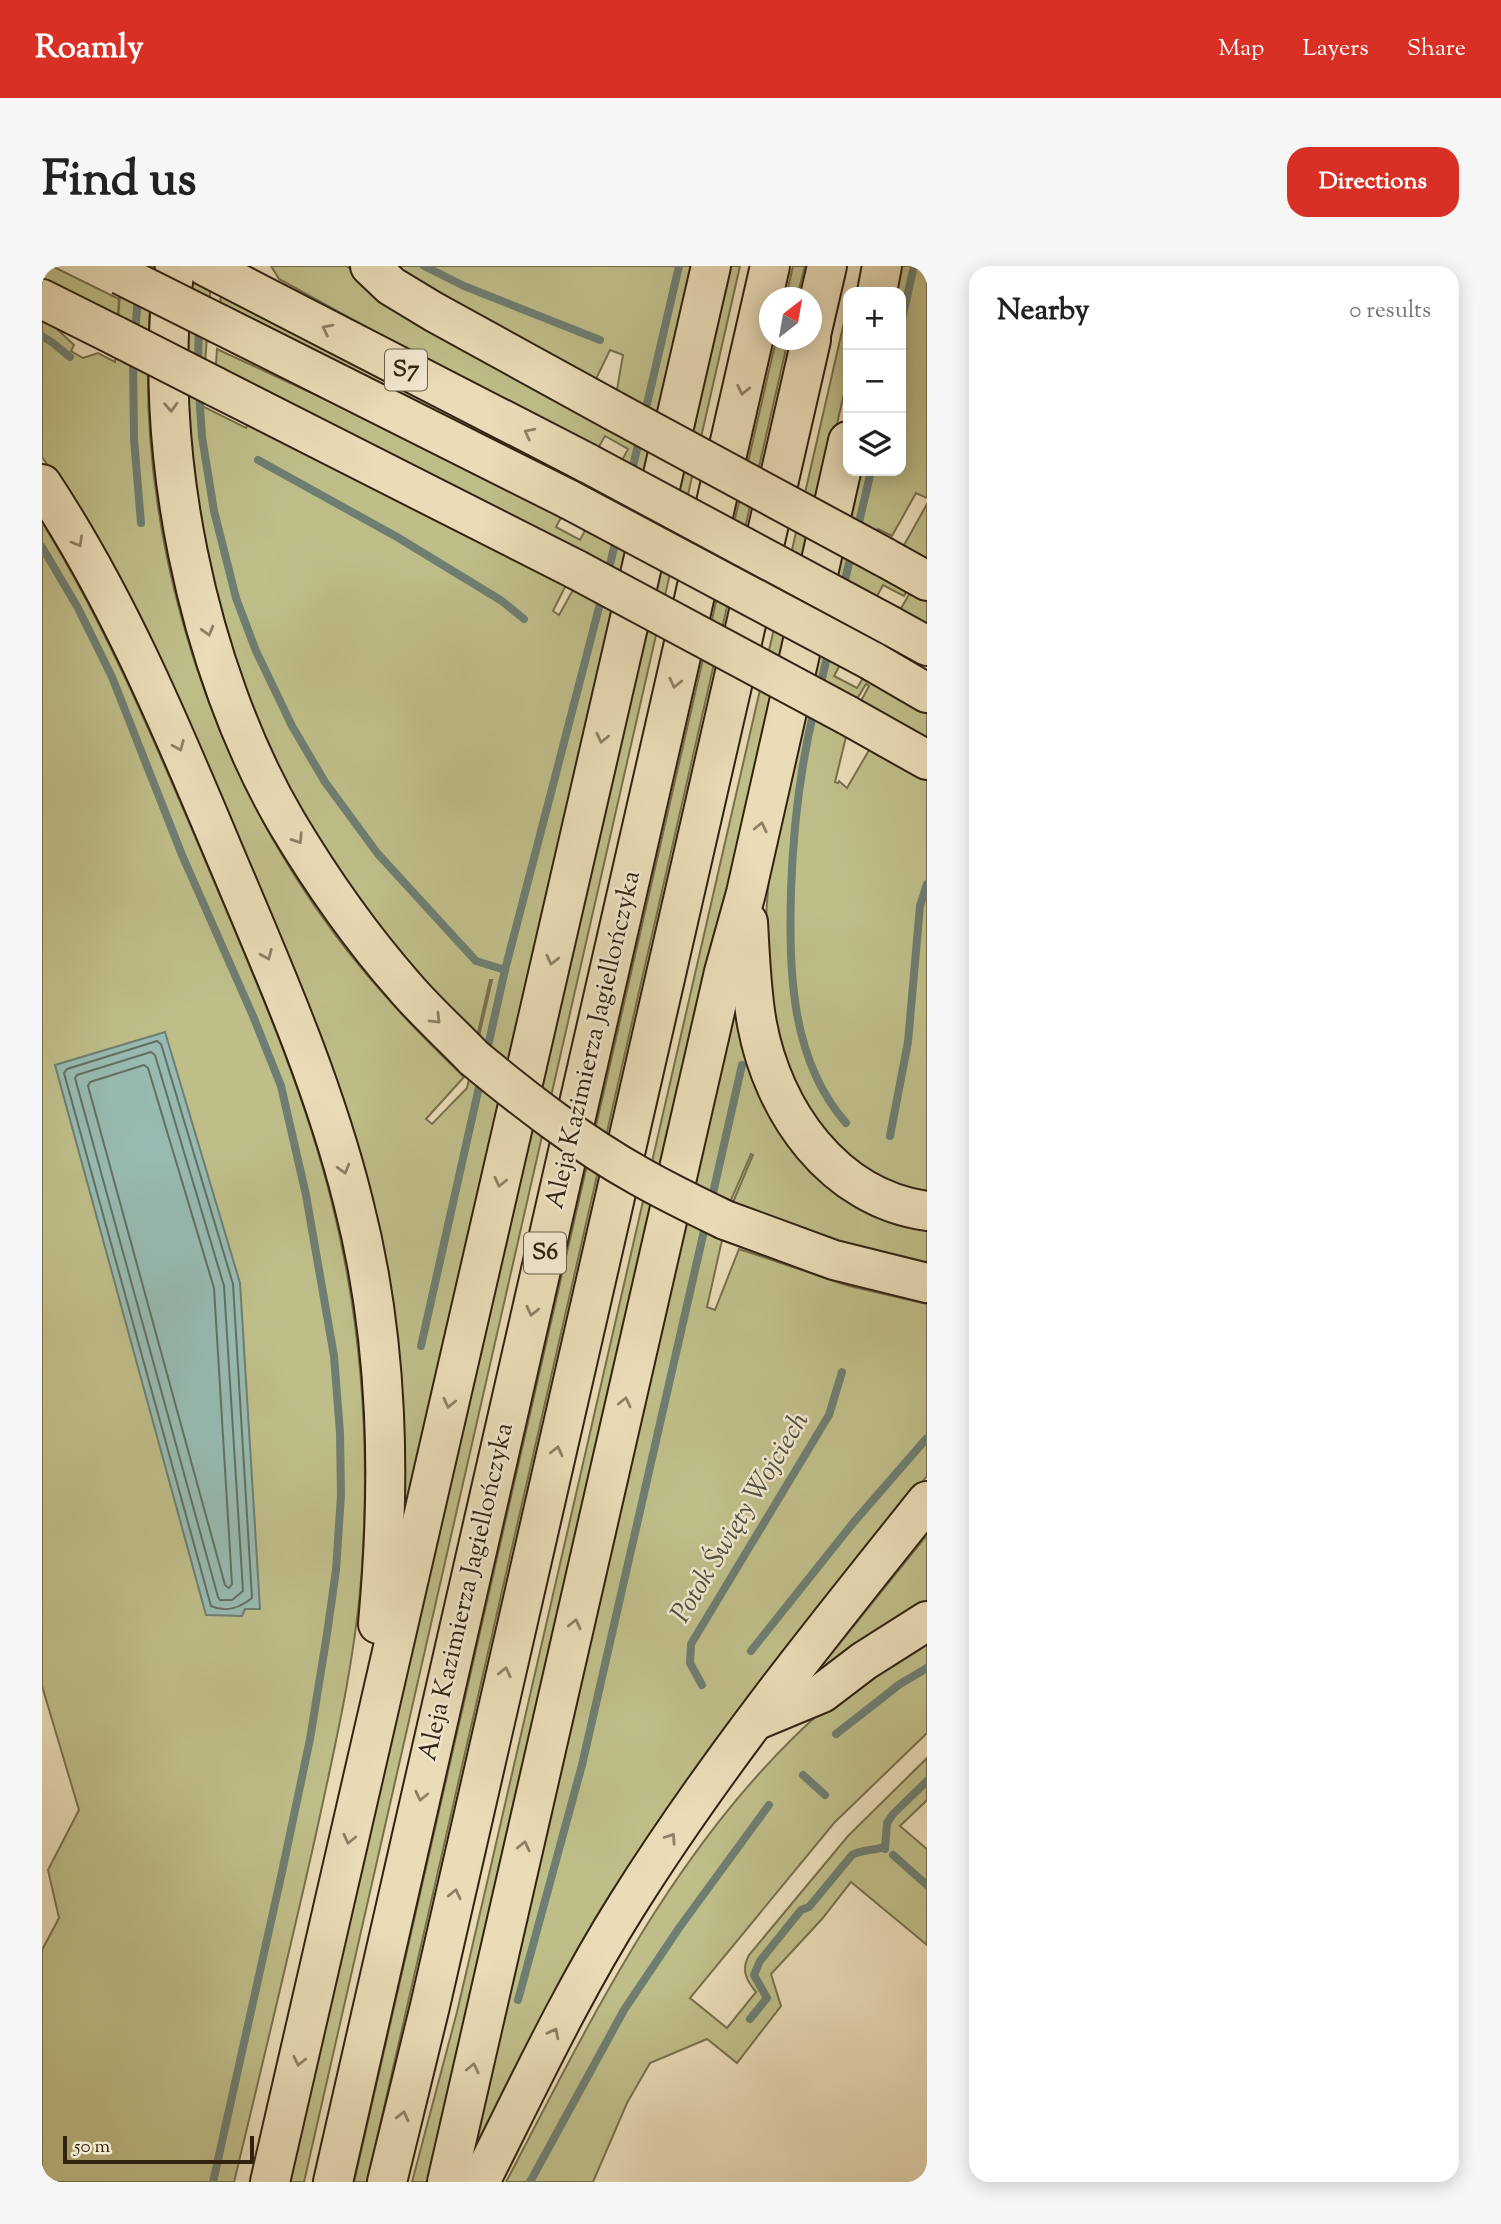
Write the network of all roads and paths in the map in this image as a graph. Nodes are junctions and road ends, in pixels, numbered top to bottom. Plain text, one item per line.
1 (175, 266) edge
2 (370, 266) edge
3 (711, 266) edge
4 (771, 266) edge
5 (827, 266) edge
6 (882, 266) edge
7 (214, 270) edge
8 (111, 271) edge
9 (878, 287) edge
10 (822, 288) edge
11 (42, 299) edge
12 (808, 350) edge
13 (843, 463) edge
14 (42, 484) edge
15 (927, 581) edge
16 (927, 646) edge
17 (927, 693) edge
18 (927, 760) edge
19 (746, 893) junction
20 (927, 1211) edge
21 (927, 1283) edge
22 (927, 1501) edge
23 (927, 1621) edge
24 (755, 1721) junction
25 (365, 1772) junction
26 (270, 2182) edge
27 (333, 2182) edge
28 (387, 2182) edge
29 (447, 2182) edge
30 (480, 2182) edge

1 -> 21 highway, bridge
2 - 15 highway, bridge
3 -> 25 highway
4 -> 27 highway, Aleja Kazimierza Jagiellończyka / S6
5 - 10 highway, S6
6 - 9 highway
16 -> 7 highway, S7, bridge
8 - 17 highway, S7, bridge
11 - 18 highway, bridge
28 -> 12 highway, S6
19 -> 13 highway
14 -> 25 highway
19 - 20 highway
29 -> 19 highway
22 - 24 highway
23 - 24 highway
30 -> 24 highway
25 -> 26 highway

